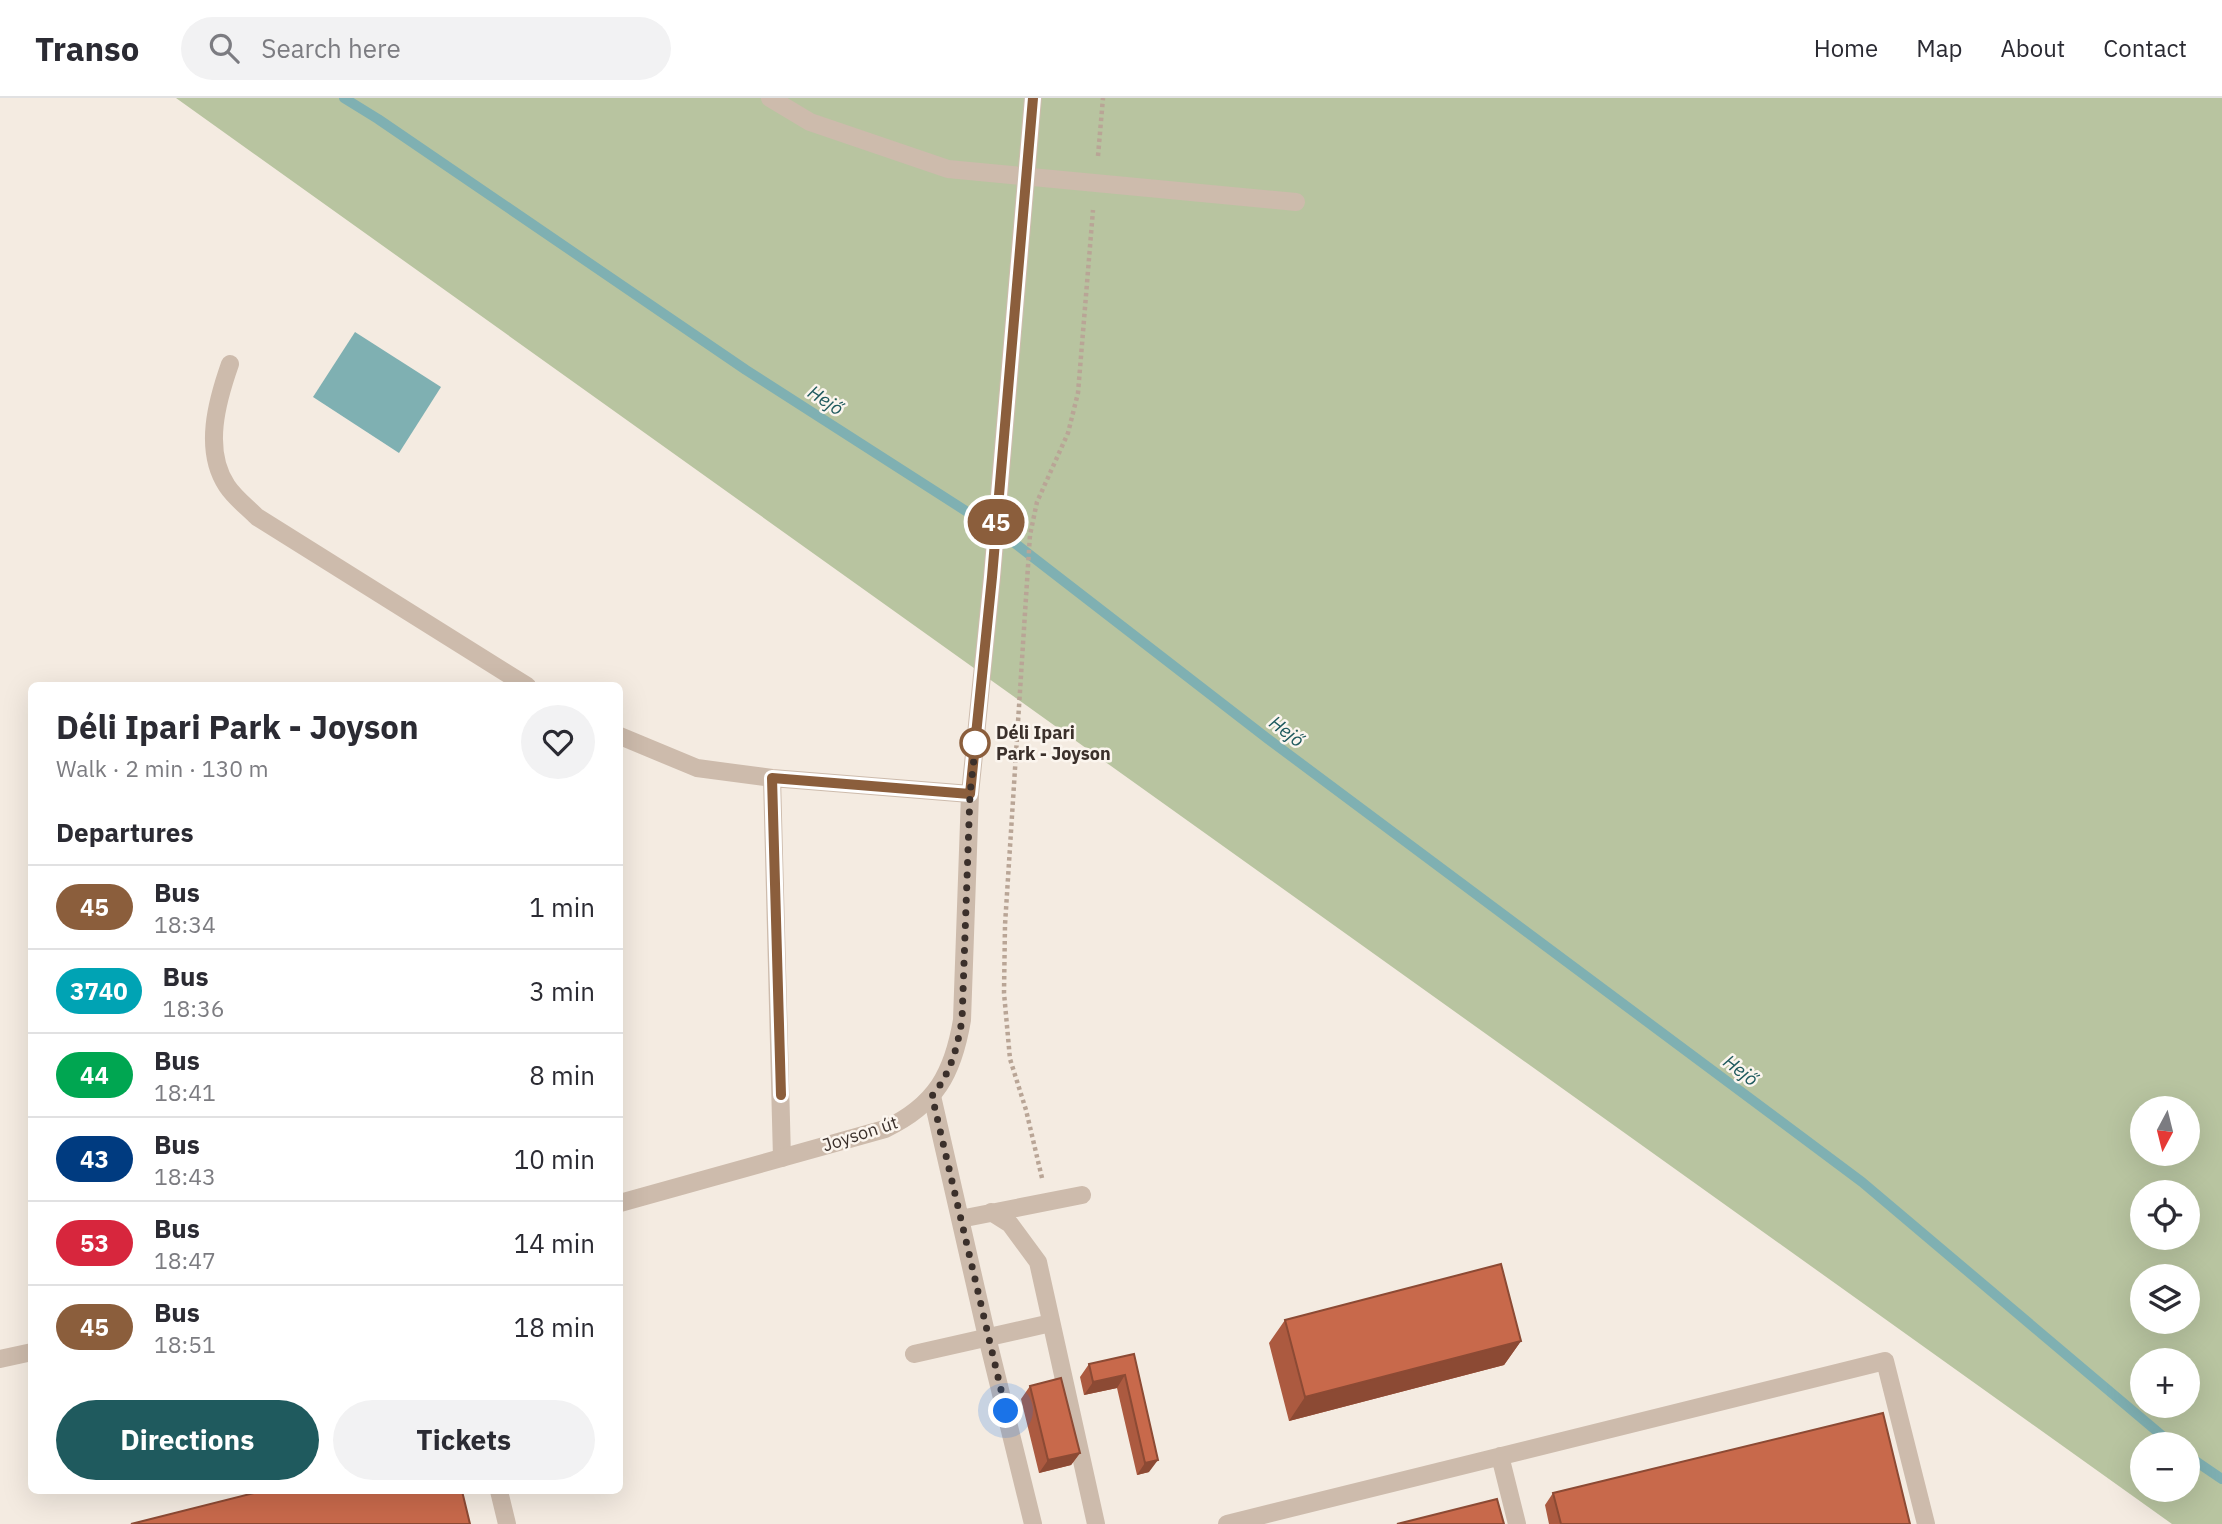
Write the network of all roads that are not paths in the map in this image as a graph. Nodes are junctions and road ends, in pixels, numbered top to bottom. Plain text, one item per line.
1 (770, 98) edge
2 (1033, 98) edge
3 (1026, 178) junction
4 (1296, 202) dead end
5 (230, 364) dead end
6 (521, 682) edge
7 (623, 737) edge
8 (772, 778) junction
9 (970, 794) junction
10 (932, 1096) junction
11 (782, 1158) junction
12 (1082, 1195) dead end
13 (623, 1202) edge
14 (990, 1212) junction
15 (960, 1219) junction
16 (1051, 1323) junction
17 (987, 1337) junction
18 (28, 1353) edge
19 (914, 1354) dead end
20 (0, 1359) edge
21 (1500, 1456) junction
22 (500, 1494) edge
23 (507, 1524) edge
24 (1033, 1524) edge
25 (1096, 1524) edge
26 (1227, 1524) edge
27 (1517, 1524) edge
28 (1926, 1524) edge

1 - 3 street
2 - 3 street, Joyson út
3 - 4 street
3 - 9 street, Joyson út
5 - 6 street
7 - 8 street
8 - 9 street
8 - 11 street
9 - 10 street, Joyson út
10 - 11 street, Joyson út
10 - 15 street
11 - 13 street, Joyson út
12 - 14 street
14 - 15 street
14 - 16 street
15 - 17 street
16 - 17 street
16 - 25 street
17 - 19 street
17 - 24 street
18 - 20 street
21 - 26 street
21 - 27 street
21 - 28 street
22 - 23 street

